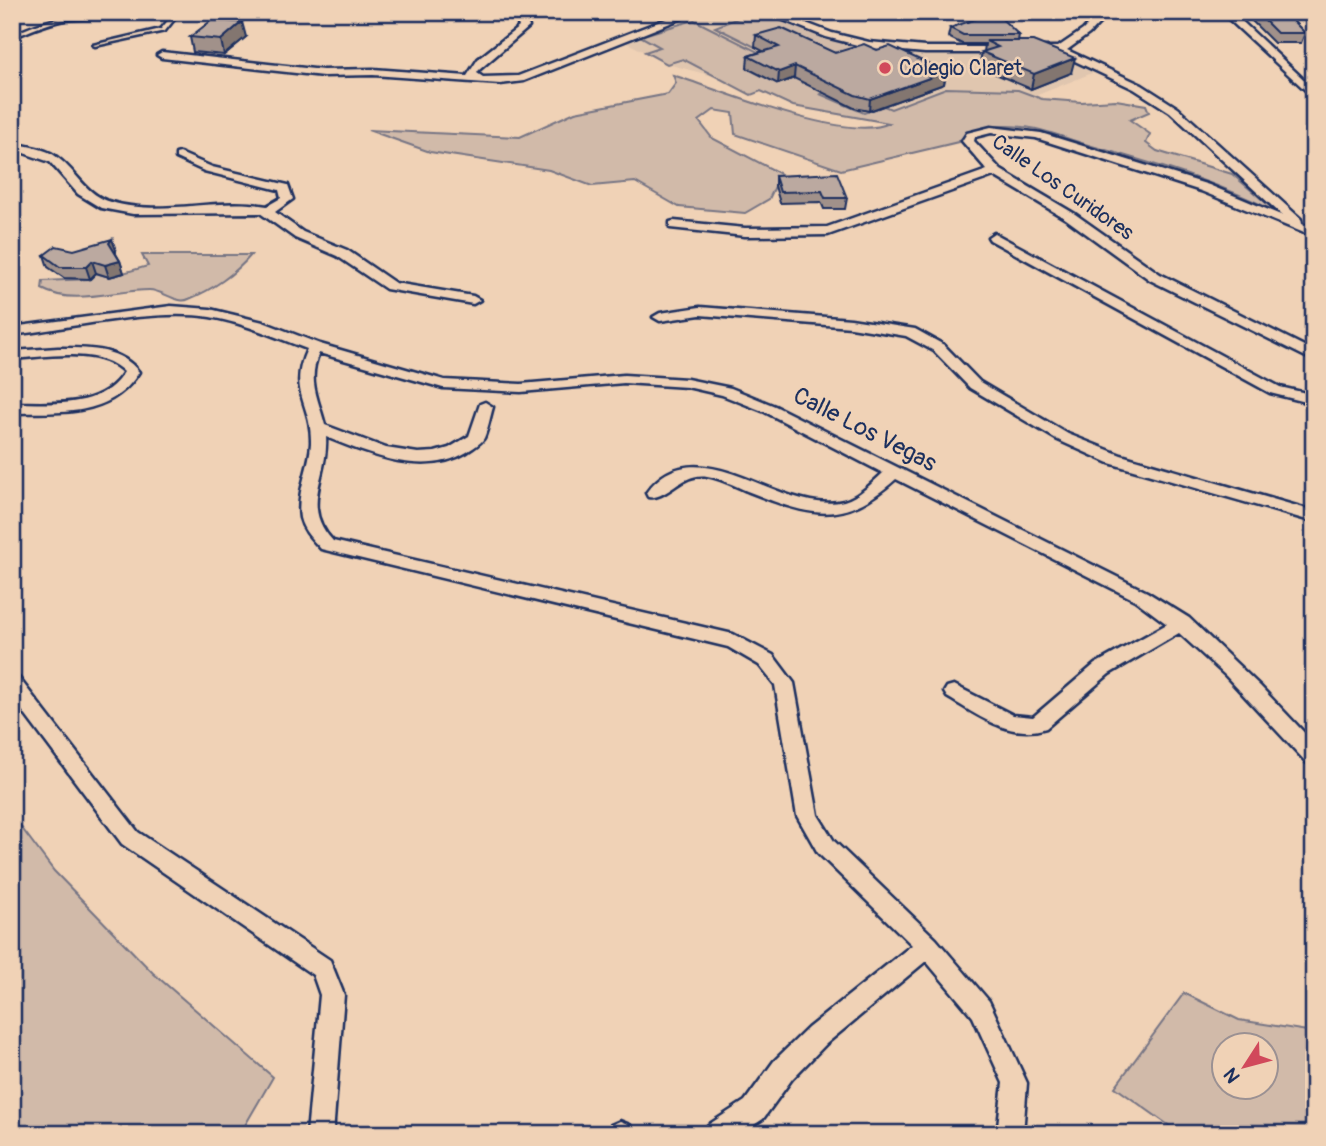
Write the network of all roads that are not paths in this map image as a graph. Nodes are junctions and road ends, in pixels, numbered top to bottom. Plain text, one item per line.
1 (145, 12) edge
2 (178, 12) edge
3 (519, 12) edge
4 (693, 12) edge
5 (768, 12) edge
6 (1105, 12) edge
7 (1226, 12) edge
8 (12, 37) edge
9 (95, 45) dead end
10 (1060, 50) junction
11 (162, 55) dead end
12 (481, 80) junction
13 (1314, 95) edge
14 (12, 146) edge
15 (180, 156) dead end
16 (996, 171) junction
17 (268, 211) junction
18 (674, 225) dead end
19 (1308, 230) edge
20 (994, 237) dead end
21 (473, 300) dead end
22 (660, 317) dead end
23 (12, 331) edge
24 (315, 346) junction
25 (12, 355) edge
26 (1314, 357) edge
27 (1314, 396) edge
28 (485, 407) dead end
29 (12, 408) edge
30 (318, 428) junction
31 (894, 472) junction
32 (654, 493) dead end
33 (1314, 517) edge
34 (1183, 623) junction
35 (12, 682) edge
36 (954, 692) dead end
37 (1314, 757) edge
38 (928, 946) junction
39 (320, 1134) edge
40 (717, 1134) edge
41 (1010, 1134) edge

1 - 8 lane
2 - 9 lane
3 - 12 street
4 - 12 street
5 - 10 street
6 - 10 street
7 - 13 street
10 - 19 street
11 - 12 street
14 - 17 street
15 - 17 street
16 - 18 street
16 - 19 street, Calle Los Curidores
16 - 26 street, Calle Los Curidores
17 - 21 street
20 - 27 street
22 - 33 street
23 - 24 street, Calle Los Vegas
24 - 30 street
24 - 31 street, Calle Los Vegas
25 - 29 street
28 - 30 street
30 - 38 street
31 - 32 street
31 - 34 street, Calle Los Vegas
34 - 36 street
34 - 37 street, Calle Los Vegas
35 - 39 street
38 - 40 street
38 - 41 street

